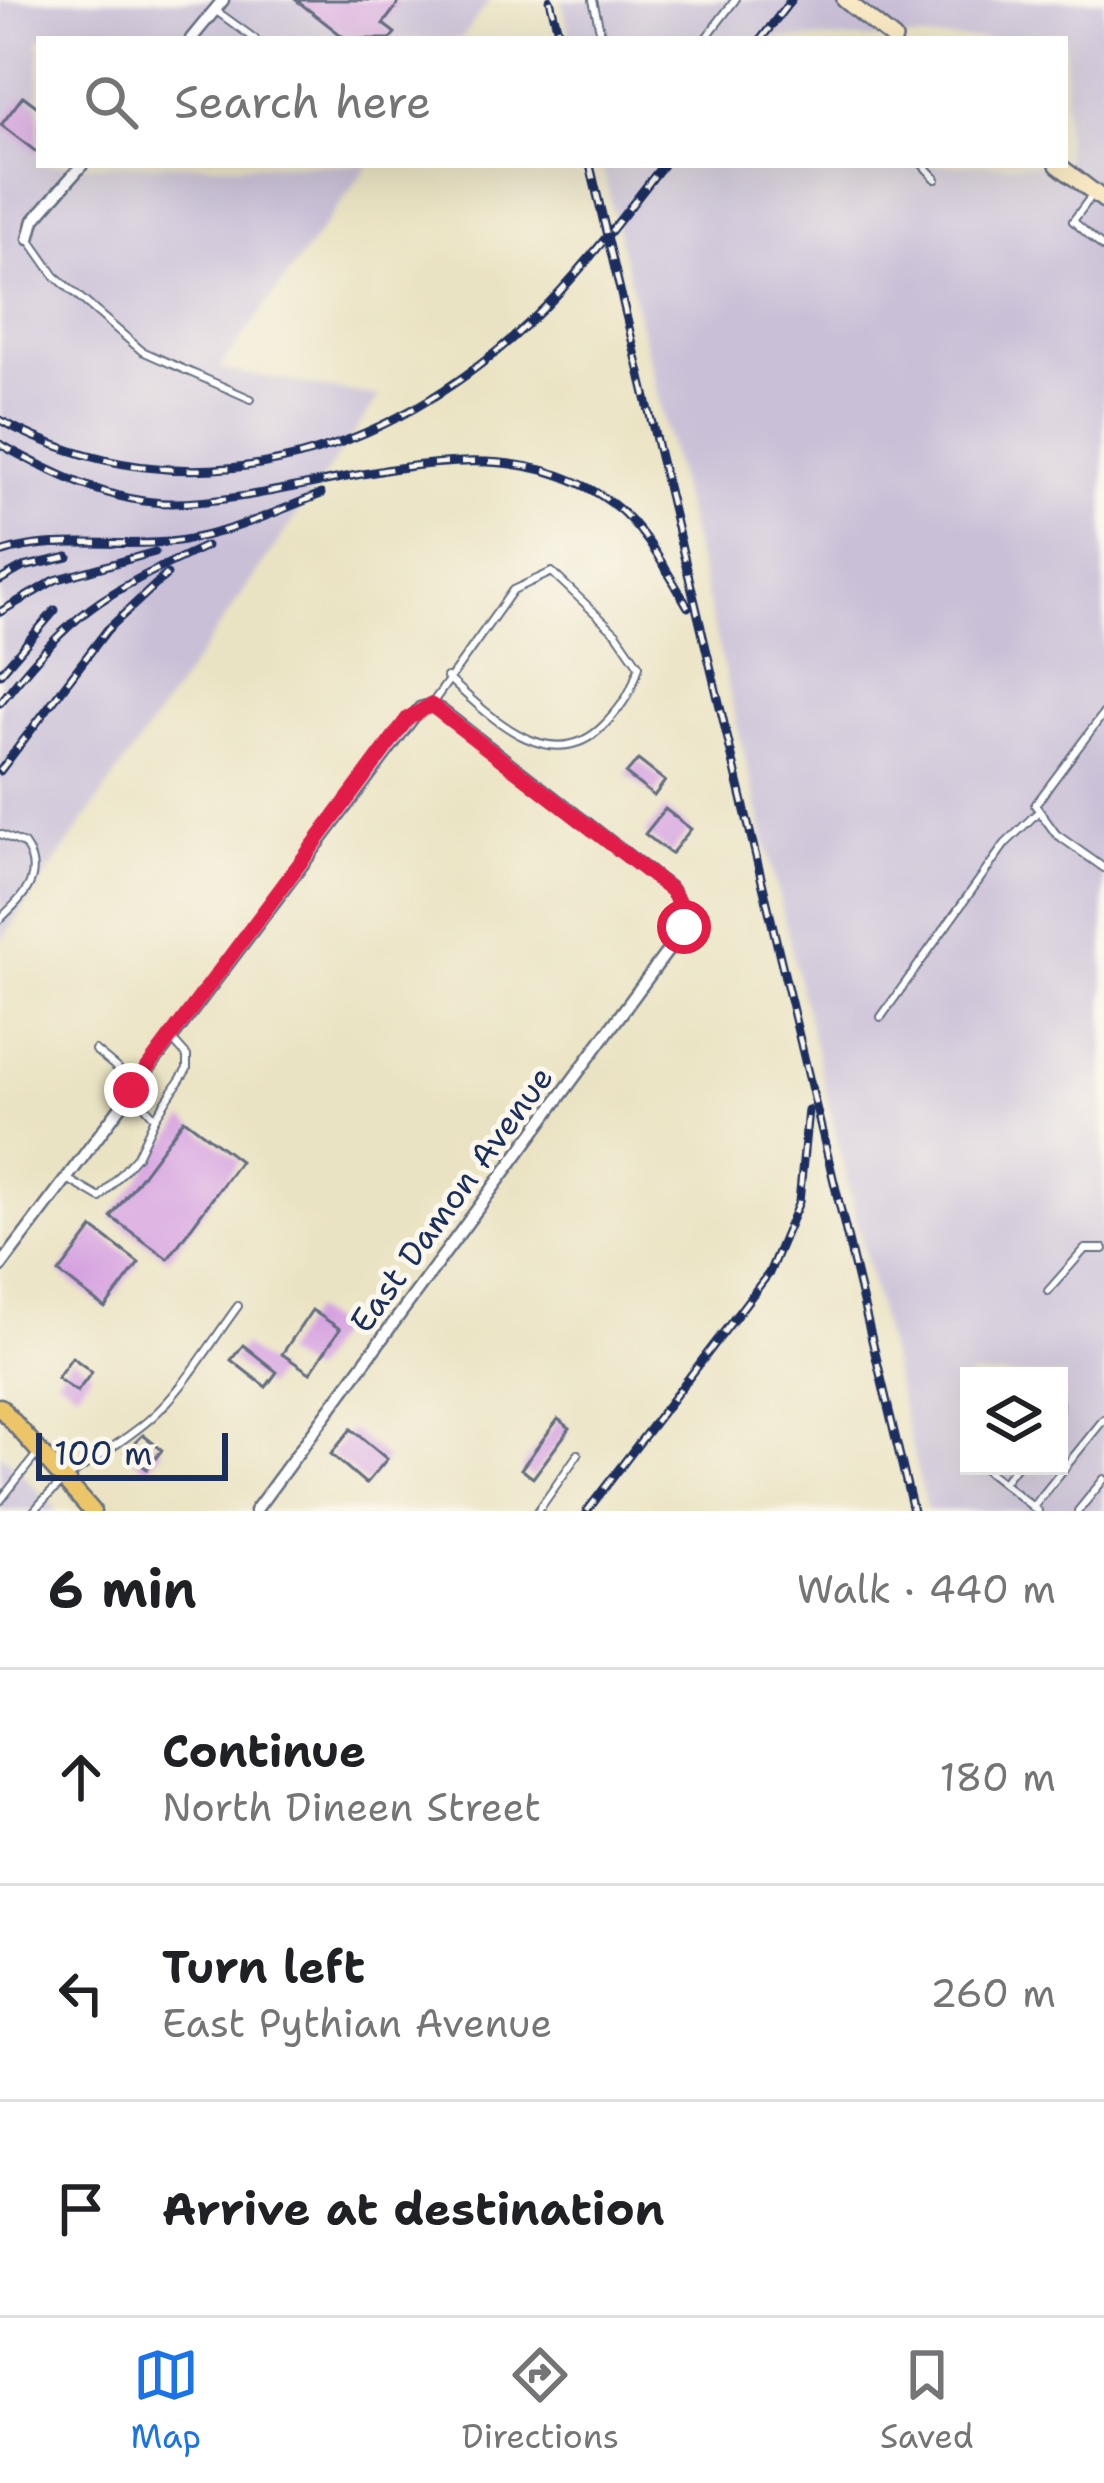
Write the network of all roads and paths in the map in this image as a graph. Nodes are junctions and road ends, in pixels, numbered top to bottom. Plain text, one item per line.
1 (593, 0) edge
2 (735, 0) edge
3 (844, 0) edge
4 (219, 5) edge
5 (194, 36) edge
6 (252, 36) edge
7 (601, 36) edge
8 (707, 36) edge
9 (890, 36) edge
10 (79, 168) edge
11 (926, 168) edge
12 (1062, 168) edge
13 (936, 179) dead end
14 (1099, 196) edge
15 (29, 239) joint
16 (1104, 248) edge
17 (251, 399) dead end
18 (447, 677) junction
19 (431, 705) junction
20 (1104, 712) edge
21 (1036, 814) junction
22 (0, 834) edge
23 (1104, 868) edge
24 (0, 920) edge
25 (881, 1016) dead end
26 (170, 1037) junction
27 (95, 1050) dead end
28 (133, 1087) junction
29 (155, 1118) junction
30 (66, 1178) junction
31 (1104, 1249) edge
32 (4, 1253) edge
33 (0, 1267) edge
34 (1048, 1291) dead end
35 (238, 1306) dead end
36 (0, 1407) edge
37 (1104, 1419) edge
38 (39, 1451) junction
39 (578, 1454) dead end
40 (992, 1475) edge
41 (1010, 1475) edge
42 (62, 1477) junction
43 (1104, 1479) edge
44 (1003, 1484) junction
45 (0, 1501) edge
46 (1035, 1509) edge
47 (34, 1511) edge
48 (92, 1511) edge
49 (255, 1511) edge
50 (538, 1511) edge
51 (1078, 1511) edge

1 - 7 lane
2 - 8 lane
3 - 9 street
4 - 5 street
4 - 6 lane
10 - 15 street
11 - 13 lane
12 - 14 street
14 - 16 lane
15 - 17 lane
18 - 18 lane
18 - 19 lane
19 - 26 street
19 - 49 street, East Damon Avenue
20 - 21 lane
21 - 23 lane
21 - 25 lane
22 - 24 lane
26 - 28 street
26 - 29 lane
27 - 28 lane
28 - 29 lane
28 - 30 street
29 - 30 lane
30 - 32 street
31 - 34 lane
32 - 33 street
35 - 42 lane
36 - 38 main road
37 - 46 lane
38 - 42 main road
38 - 45 lane
39 - 50 lane
40 - 44 lane
41 - 44 lane
42 - 47 lane
42 - 48 main road
43 - 51 lane
44 - 46 lane

